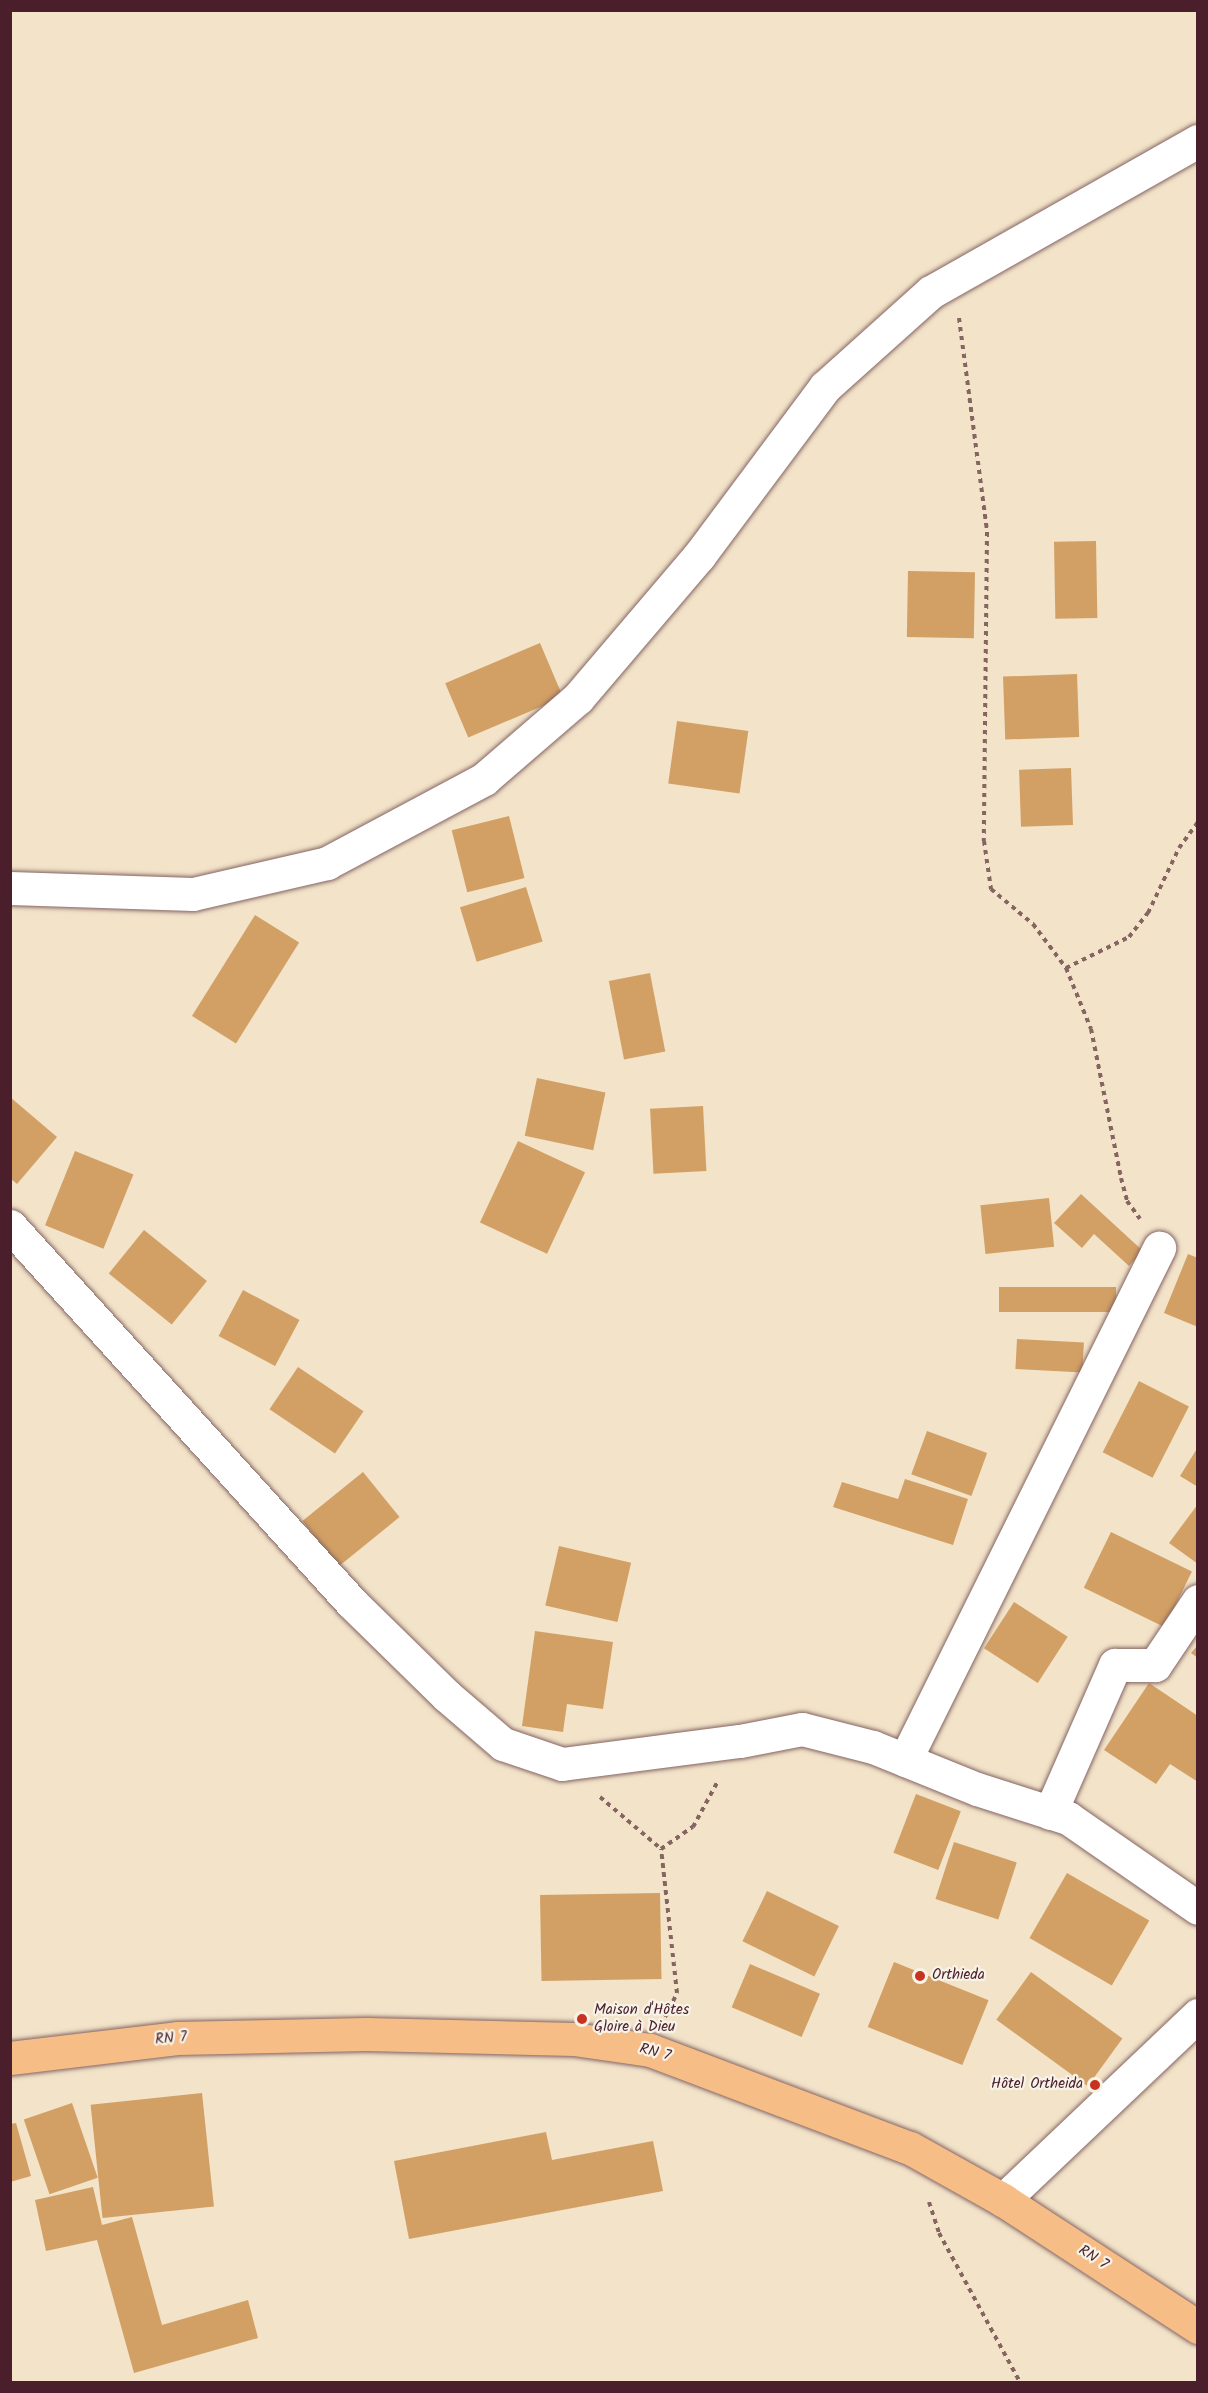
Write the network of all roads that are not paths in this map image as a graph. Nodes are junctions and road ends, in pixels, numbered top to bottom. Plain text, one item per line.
1 (1197, 141) edge
2 (10, 888) edge
3 (10, 1226) edge
4 (1159, 1248) road end
5 (1197, 1601) edge
6 (905, 1760) junction
7 (1050, 1813) junction
8 (1197, 1908) edge
9 (1197, 2015) edge
10 (10, 2058) edge
11 (1003, 2200) junction
12 (1197, 2327) edge

1 - 2 street
3 - 6 street
4 - 6 street
5 - 7 street
6 - 7 street
7 - 8 street
9 - 11 street
10 - 11 main road, RN 7 / RN 7
11 - 12 main road, RN 7 / RN 7

